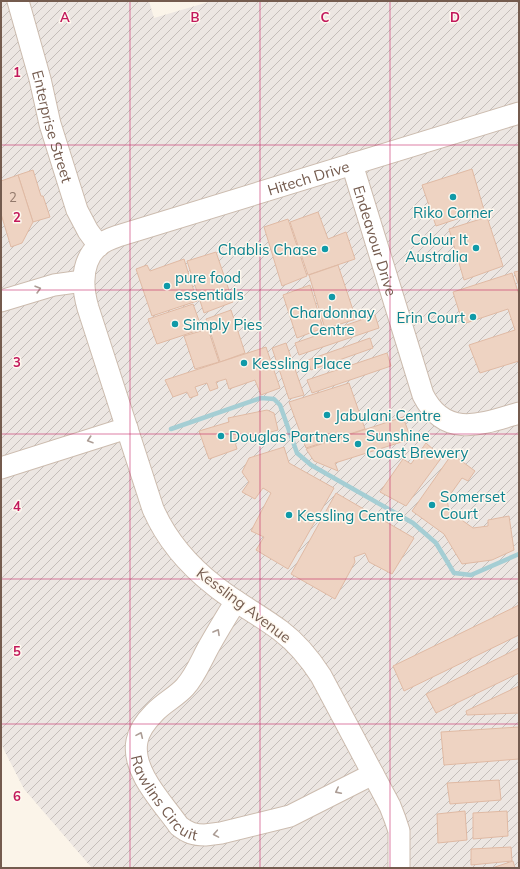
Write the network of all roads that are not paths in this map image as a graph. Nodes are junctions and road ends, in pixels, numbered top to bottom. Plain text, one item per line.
1 (18, 1) edge
2 (519, 114) edge
3 (352, 164) junction
4 (99, 246) junction
5 (83, 281) junction
6 (1, 301) edge
7 (519, 413) edge
8 (127, 428) junction
9 (1, 468) edge
10 (236, 601) junction
11 (373, 774) junction
12 (399, 868) edge

1 - 4 street, Enterprise Street
2 - 3 street, Hitech Drive
3 - 4 street, Hitech Drive
3 - 7 street, Endeavour Drive
4 - 5 street, Kessling Avenue
6 -> 5 street
5 - 8 street, Kessling Avenue
8 -> 9 street
8 - 10 street, Kessling Avenue
10 - 11 street, Kessling Avenue
11 -> 10 street, Rawlins Circuit
11 - 12 street, Kessling Avenue

